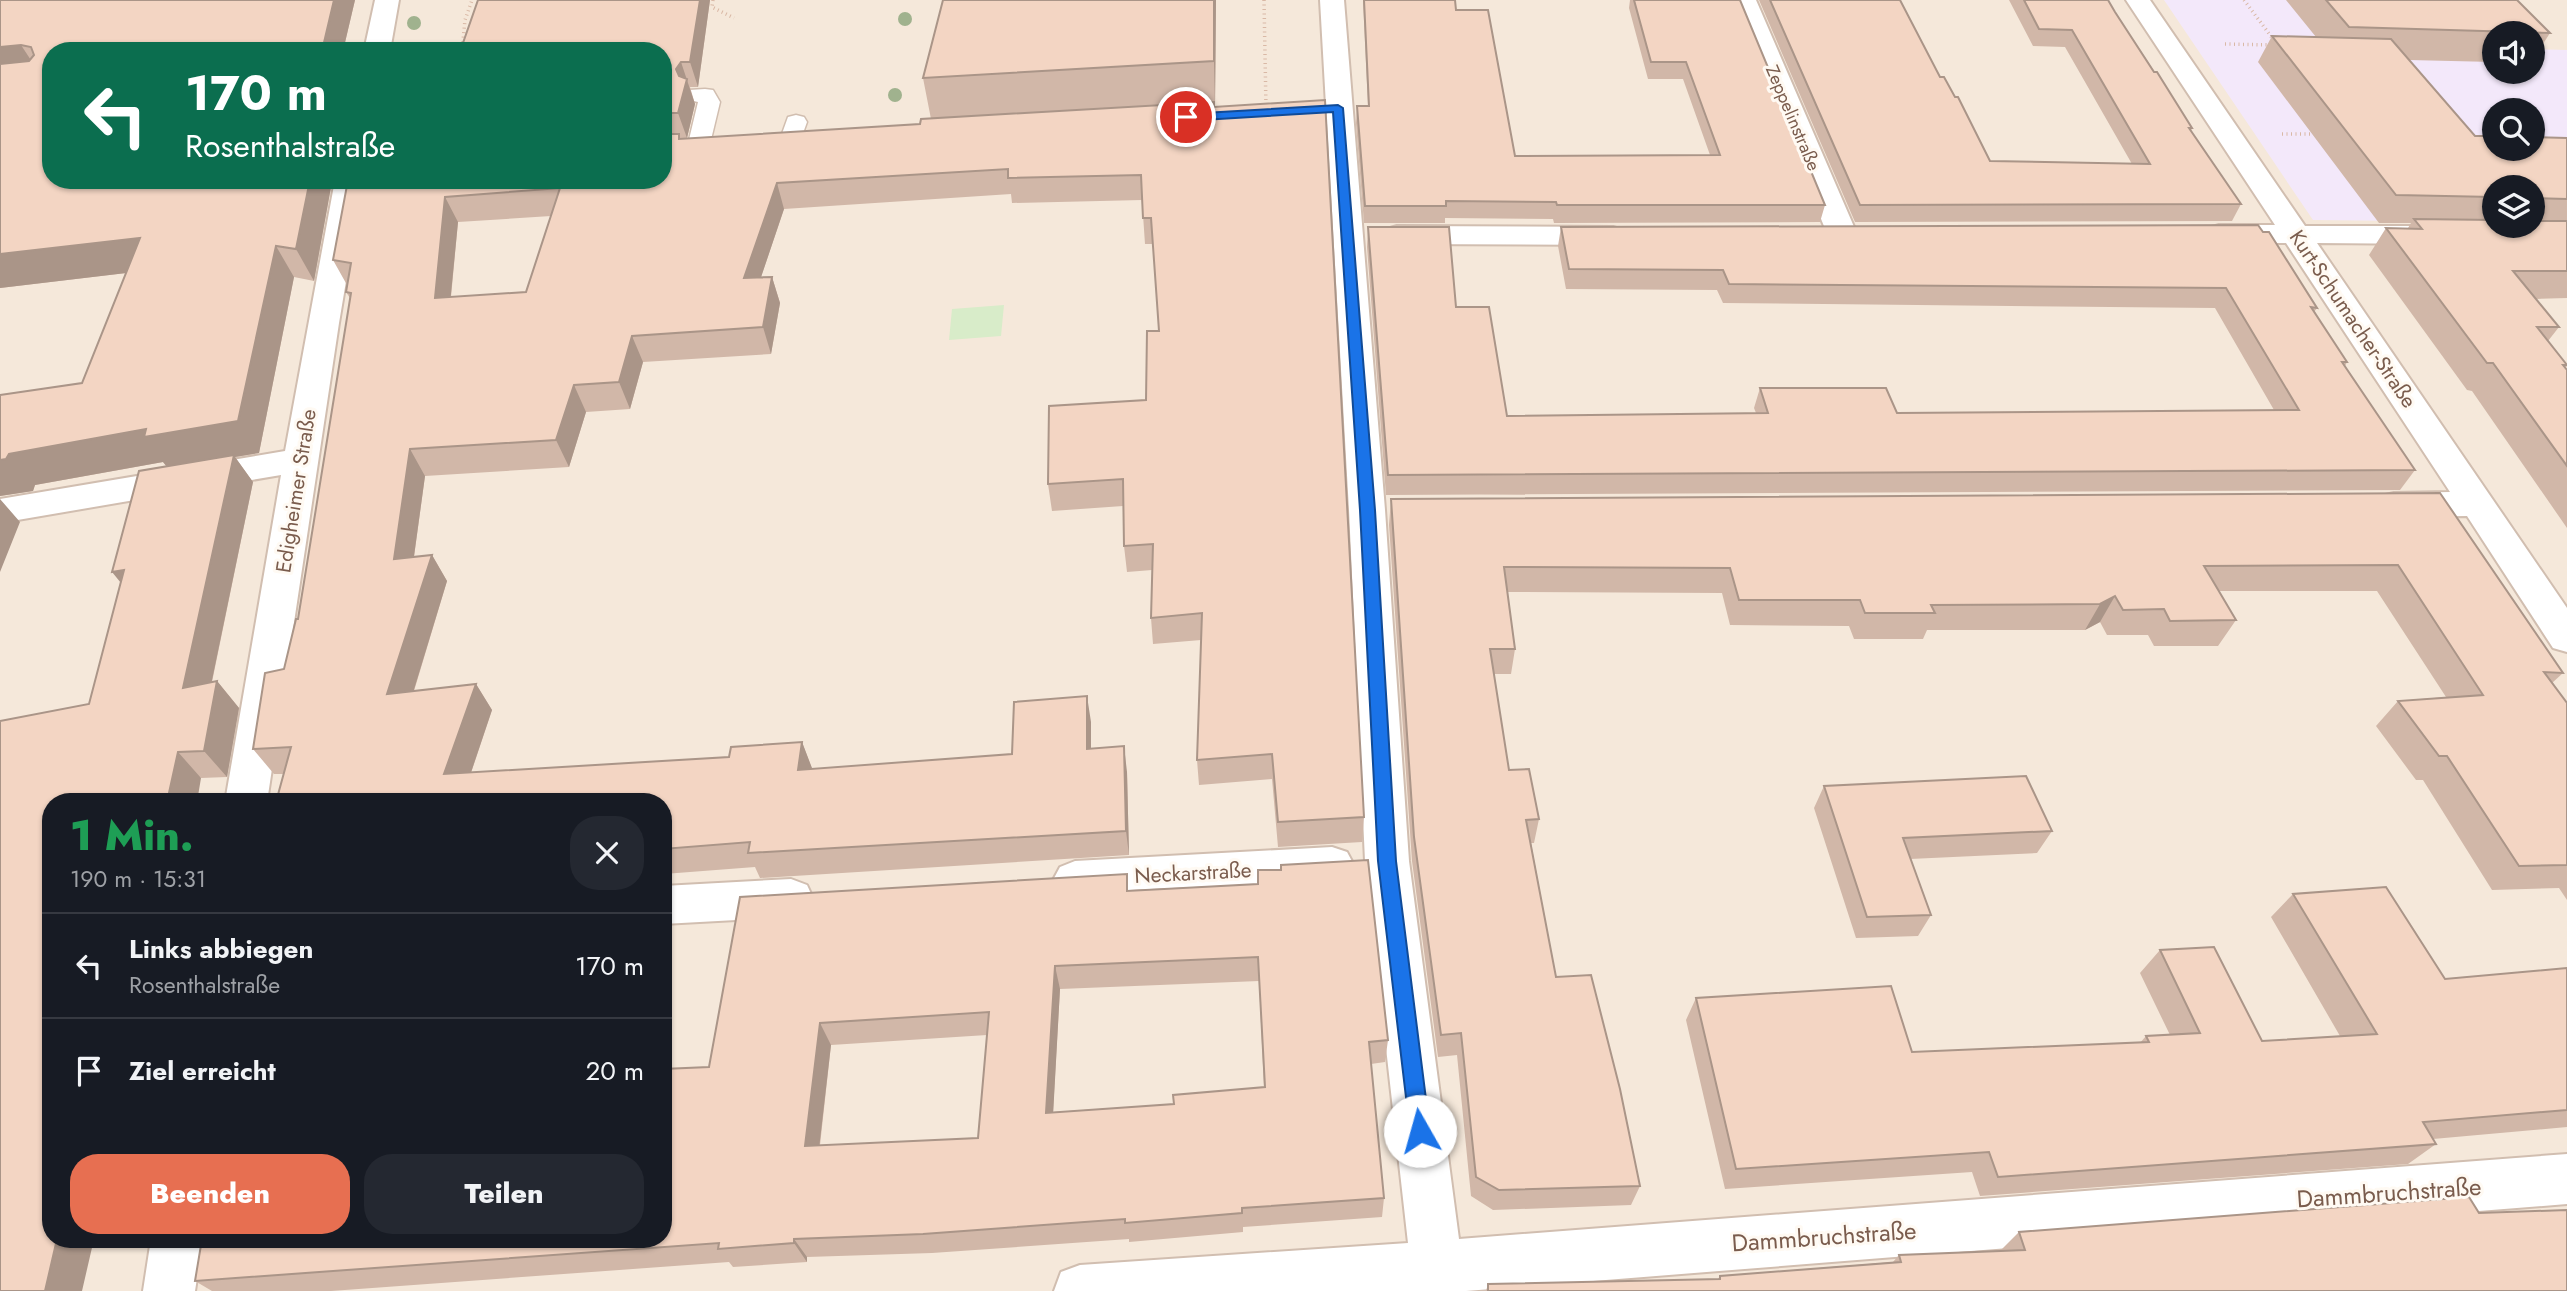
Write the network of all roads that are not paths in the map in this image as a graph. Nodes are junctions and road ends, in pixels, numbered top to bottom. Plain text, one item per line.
1 (387, 0) edge
2 (1332, 0) edge
3 (1744, 0) edge
4 (2138, 0) edge
5 (379, 42) edge
6 (697, 95) dead end
7 (1338, 108) junction
8 (1266, 113) edge
9 (783, 136) edge
10 (817, 140) edge
11 (699, 147) edge
12 (347, 189) edge
13 (2295, 233) junction
14 (2185, 234) edge
15 (1349, 235) junction
16 (2458, 235) edge
17 (1637, 236) edge
18 (1843, 236) edge
19 (301, 460) junction
20 (2479, 504) junction
21 (2368, 505) edge
22 (0, 512) edge
23 (2567, 638) edge
24 (247, 793) edge
25 (1387, 861) junction
26 (1039, 883) edge
27 (830, 895) edge
28 (672, 904) edge
29 (2567, 1179) edge
30 (176, 1248) edge
31 (1438, 1279) edge
32 (169, 1291) edge
33 (1080, 1291) edge

1 - 5 street
2 - 7 street
3 - 18 street, Zeppelinstraße
4 - 13 street, Kurt-Schumacher-Straße
6 - 11 lane
7 - 8 street
7 - 15 street
9 - 10 street
12 - 19 street, Edigheimer Straße
13 - 14 street
13 - 16 street
13 - 20 street, Kurt-Schumacher-Straße
15 - 17 street
15 - 25 street
19 - 22 street
19 - 24 street, Edigheimer Straße
20 - 21 street
20 - 23 street, Kurt-Schumacher-Straße
25 - 26 street, Neckarstraße
25 - 31 street
27 - 28 street
29 - 31 street, Dammbruchstraße
30 - 32 street
31 - 33 street, Dammbruchstraße

